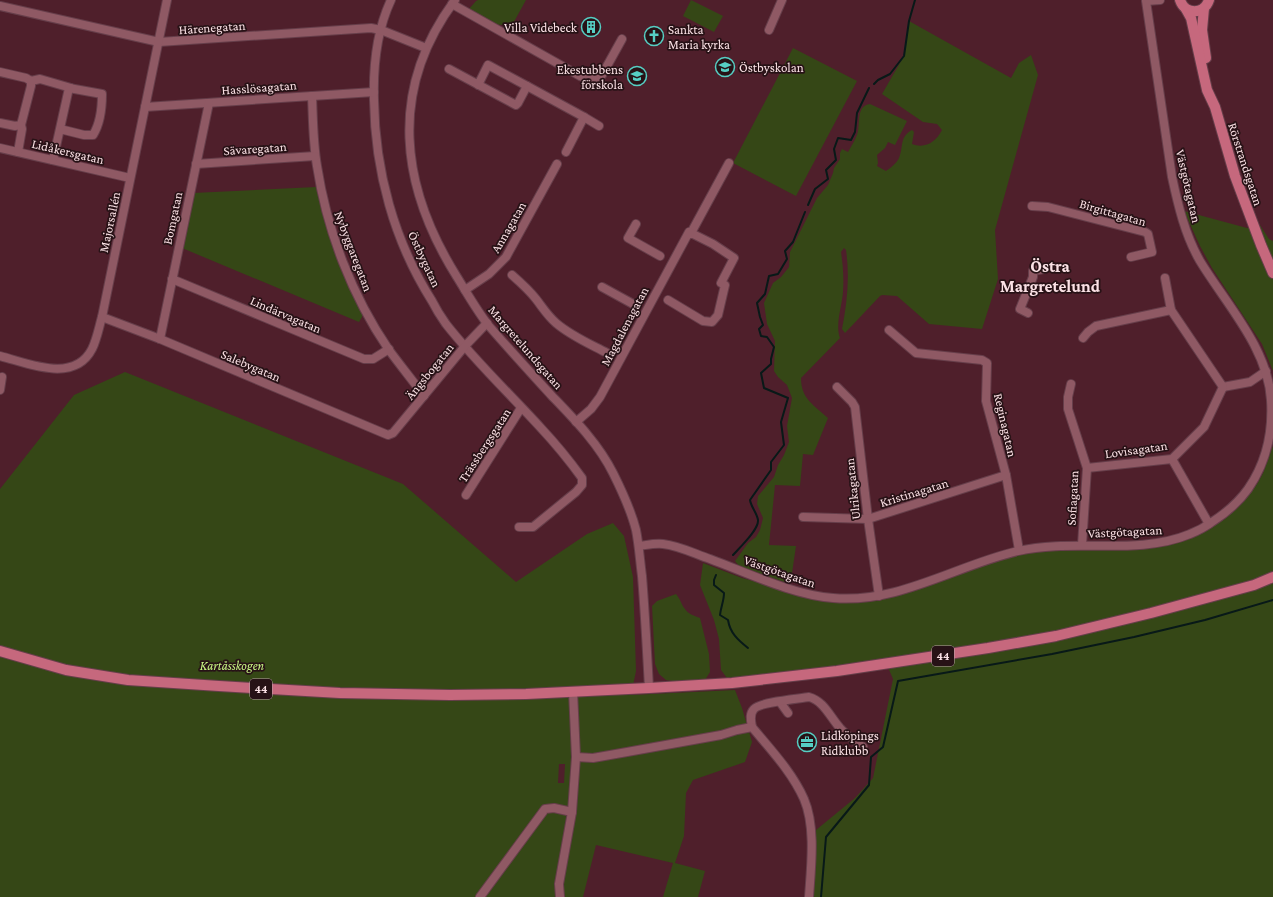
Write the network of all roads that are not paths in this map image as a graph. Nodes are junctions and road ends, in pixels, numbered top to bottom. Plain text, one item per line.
1 (167, 0) edge
2 (391, 0) edge
3 (782, 0) edge
4 (1160, 0) edge
5 (1180, 0) edge
6 (1146, 1) edge
7 (454, 2) edge
8 (1207, 4) edge
9 (0, 6) edge
10 (1186, 9) junction
11 (381, 30) junction
12 (769, 30) dead end
13 (622, 39) dead end
14 (159, 42) junction
15 (426, 48) junction
16 (449, 69) dead end
17 (0, 72) edge
18 (31, 81) junction
19 (478, 85) junction
20 (527, 86) junction
21 (71, 88) junction
22 (374, 92) junction
23 (312, 96) junction
24 (209, 103) junction
25 (145, 107) junction
26 (1215, 107) junction
27 (584, 117) junction
28 (0, 123) edge
29 (21, 125) junction
30 (599, 126) dead end
31 (60, 128) junction
32 (0, 148) edge
33 (18, 152) junction
34 (566, 152) dead end
35 (315, 156) junction
36 (53, 160) junction
37 (196, 164) junction
38 (557, 164) dead end
39 (729, 164) dead end
40 (130, 178) junction
41 (1032, 206) dead end
42 (636, 224) dead end
43 (689, 234) junction
44 (660, 256) dead end
45 (1131, 257) dead end
46 (1043, 269) dead end
47 (1273, 273) edge
48 (512, 275) dead end
49 (1165, 278) dead end
50 (172, 279) junction
51 (602, 287) dead end
52 (465, 290) junction
53 (668, 300) dead end
54 (633, 304) dead end
55 (1172, 310) junction
56 (1028, 313) dead end
57 (102, 317) junction
58 (487, 323) junction
59 (889, 330) dead end
60 (1083, 338) dead end
61 (160, 339) junction
62 (465, 346) junction
63 (389, 350) junction
64 (607, 353) dead end
65 (0, 356) edge
66 (1266, 371) junction
67 (2, 377) dead end
68 (1072, 384) dead end
69 (837, 387) dead end
70 (1223, 387) junction
71 (0, 390) edge
72 (424, 396) junction
73 (522, 408) junction
74 (576, 422) junction
75 (391, 435) joint
76 (1172, 459) junction
77 (1087, 468) junction
78 (1006, 475) junction
79 (466, 495) dead end
80 (803, 517) dead end
81 (868, 519) junction
82 (1208, 524) junction
83 (519, 528) dead end
84 (1082, 545) junction
85 (639, 546) junction
86 (1020, 550) junction
87 (1273, 577) edge
88 (879, 596) junction
89 (0, 651) edge
90 (649, 688) junction
91 (574, 691) junction
92 (780, 702) junction
93 (788, 713) dead end
94 (752, 727) junction
95 (863, 747) dead end
96 (576, 757) junction
97 (572, 812) junction
98 (480, 897) edge
99 (560, 897) edge
100 (809, 897) edge

1 - 14 street, Majorsallén
2 - 11 street, Östbygatan
3 - 12 street
4 - 6 street, Västgötagatan
5 - 10 main road, Rörstrandsgatan
6 - 66 street, Västgötagatan
7 - 13 street
7 - 15 street, Margretelundsgatan
8 - 10 main road, Rörstrandsgatan
8 - 26 main road, Rörstrandsgatan
9 - 14 street, Härenegatan
10 - 26 main road, Rörstrandsgatan
11 - 14 street, Härenegatan
11 - 15 street, Härenegatan
11 - 22 street, Östbygatan
14 - 25 street, Majorsallén
15 - 52 street, Margretelundsgatan
16 - 19 street
17 - 18 street
18 - 21 street
18 - 29 street
19 - 20 street
19 - 20 street
20 - 27 street
21 - 31 street
21 - 31 street
22 - 23 street, Hasslösagatan
22 - 62 street, Östbygatan
23 - 24 street, Hasslösagatan
23 - 35 street, Nybyggaregatan
24 - 25 street, Hasslösagatan
24 - 37 street, Bomgatan
25 - 40 street, Majorsallén
26 - 47 main road, Rörstrandsgatan
27 - 30 street
27 - 34 street
28 - 29 street
29 - 33 street
31 - 36 street
32 - 33 street, Lidåkersgatan
33 - 36 street, Lidåkersgatan
35 - 37 street, Sävaregatan
35 - 63 street, Nybyggaregatan
36 - 40 street, Lidåkersgatan
37 - 50 street, Bomgatan
38 - 52 street, Annagatan
39 - 43 street, Magdalenagatan
40 - 57 street, Majorsallén
41 - 45 street, Birgittagatan
42 - 44 street
43 - 53 street
43 - 74 street, Magdalenagatan
46 - 56 street
48 - 64 street
49 - 55 street
50 - 61 street, Bomgatan
50 - 63 street, Lindärvagatan
51 - 54 street
52 - 58 street, Margretelundsgatan
55 - 60 street
55 - 70 street
57 - 61 street, Salebygatan
57 - 65 street, Majorsallén
58 - 62 street, Ängsbogatan
58 - 74 street, Margretelundsgatan
59 - 78 street, Reginagatan
61 - 75 street, Salebygatan
62 - 72 street, Ängsbogatan
62 - 73 street, Östbygatan
63 - 72 street, Nybyggaregatan
66 - 70 street
66 - 82 street, Västgötagatan
67 - 71 street
68 - 77 street, Sofiagatan
69 - 81 street, Ulrikagatan
70 - 76 street, Lovisagatan
72 - 75 street, Ängsbogatan
73 - 79 street, Trässbergsgatan
73 - 83 street, Östbygatan
74 - 85 street, Margretelundsgatan
76 - 77 street, Lovisagatan
76 - 82 street
77 - 84 street, Sofiagatan
78 - 81 street, Kristinagatan
78 - 86 street, Reginagatan
80 - 81 street, Kristinagatan
81 - 88 street, Ulrikagatan
82 - 84 street, Västgötagatan
84 - 86 street, Västgötagatan
85 - 88 street, Västgötagatan
85 - 90 street, Margretelundsgatan
86 - 88 street, Västgötagatan
87 - 90 main road, 44
89 - 91 main road, 44
90 - 91 main road, 44
91 - 96 street
92 - 93 street
92 - 94 street
92 - 95 street
94 - 96 street
94 - 100 street
96 - 97 street
97 - 98 street
97 - 99 street

